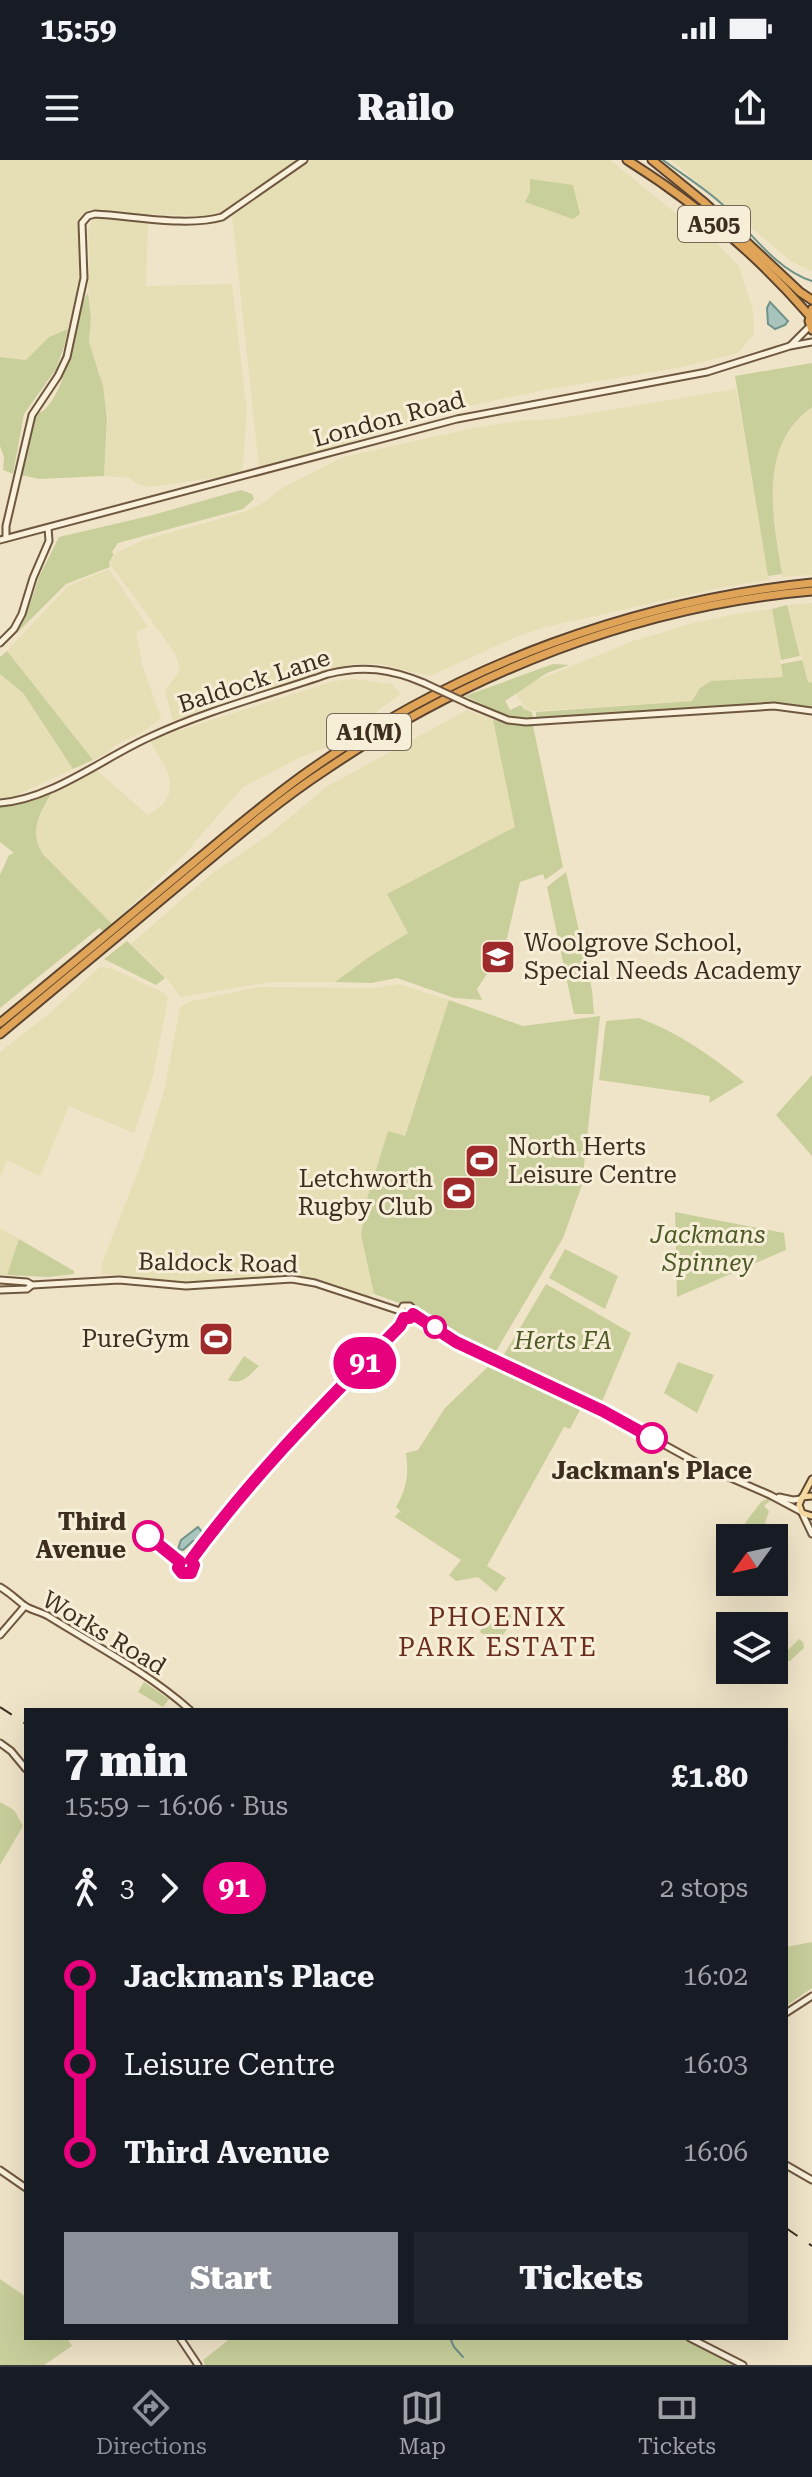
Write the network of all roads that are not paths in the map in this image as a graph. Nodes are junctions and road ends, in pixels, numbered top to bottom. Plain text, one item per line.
1 (304, 160) edge
2 (627, 160) edge
3 (652, 160) edge
4 (812, 300) edge
5 (811, 312) edge
6 (811, 328) edge
7 (812, 342) edge
8 (790, 346) junction
9 (48, 528) junction
10 (3, 539) edge
11 (812, 583) edge
12 (812, 591) edge
13 (0, 643) edge
14 (812, 711) edge
15 (0, 803) edge
16 (0, 1023) edge
17 (0, 1034) edge
18 (0, 1280) edge
19 (32, 1285) junction
20 (0, 1290) edge
21 (812, 1479) edge
22 (770, 1495) junction
23 (812, 1496) edge
24 (802, 1498) junction
25 (801, 1512) junction
26 (812, 1516) edge
27 (811, 1532) edge
28 (0, 1587) edge
29 (25, 1606) junction
30 (0, 1635) edge
31 (187, 1708) edge
32 (0, 1743) edge
33 (24, 1767) edge
34 (812, 1996) edge
35 (788, 2012) edge
36 (788, 2166) edge
37 (0, 2170) edge
38 (812, 2180) edge
39 (24, 2187) edge
40 (181, 2340) edge
41 (694, 2340) edge
42 (198, 2365) edge
43 (743, 2365) edge

1 - 10 street
2 - 5 highway, A505
3 - 4 highway, A505
5 - 6 highway
6 - 8 street, London Road
7 - 8 street, London Road
8 - 9 street, London Road
9 - 10 street, London Road
9 - 13 street
11 - 16 highway, A1(M)
12 - 17 highway, A1(M)
14 - 15 street, Baldock Lane, bridge
18 - 19 street, Baldock Road
19 - 20 street, Baldock Road
19 - 22 street, Baldock Road
21 - 24 main road
22 - 24 street
22 - 25 street
23 - 24 main road
24 - 25 main road
25 - 26 main road
25 - 27 street
26 - 27 street
28 - 29 street, Works Road
29 - 30 street
29 - 31 street, Works Road
32 - 33 street
34 - 35 street
36 - 38 street
37 - 39 street
40 - 42 street
41 - 43 street

